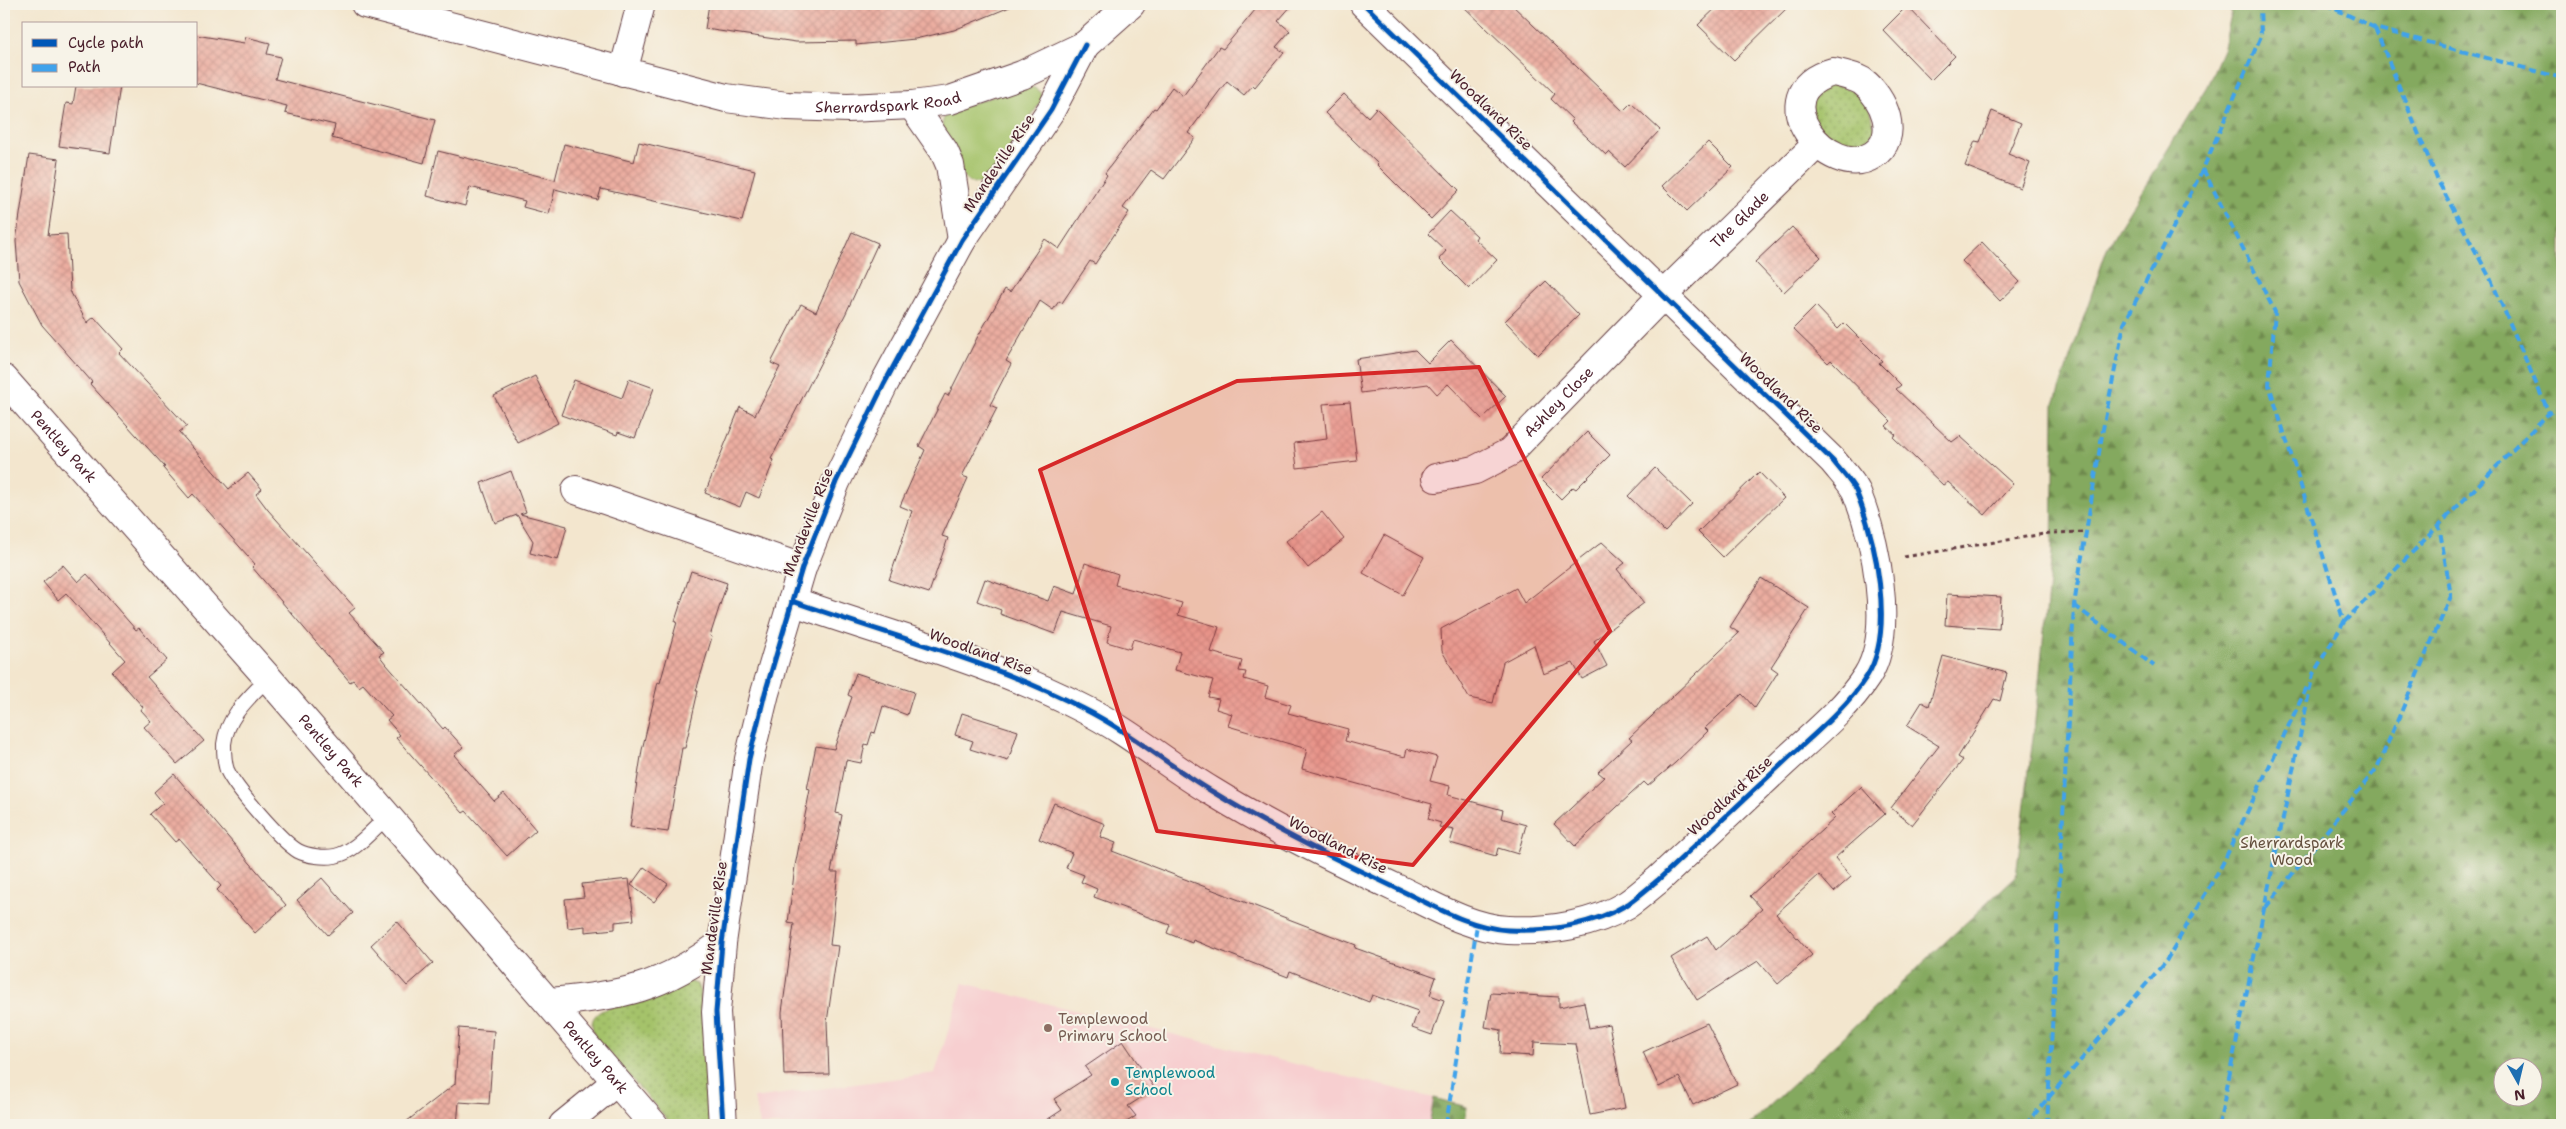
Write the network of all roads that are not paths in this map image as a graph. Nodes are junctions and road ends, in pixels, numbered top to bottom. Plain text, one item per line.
1 (365, 4) edge
2 (641, 4) edge
3 (1131, 4) edge
4 (1364, 4) edge
5 (1085, 45) junction
6 (623, 72) junction
7 (912, 105) junction
8 (1817, 144) dead end
9 (962, 240) junction
10 (1663, 295) junction
11 (4, 379) edge
12 (13, 402) edge
13 (1436, 478) dead end
14 (576, 490) dead end
15 (802, 568) junction
16 (792, 601) junction
17 (268, 678) junction
18 (387, 817) junction
19 (722, 943) junction
20 (549, 1002) junction
21 (616, 1082) junction
22 (563, 1125) edge
23 (654, 1125) edge
24 (723, 1125) edge

1 - 6 street, Sherrardspark Road
2 - 6 street
3 - 5 street, Sherrardspark Road
4 - 10 street, Woodland Rise
5 - 7 street, Sherrardspark Road
5 - 9 street, Mandeville Rise
6 - 7 street, Sherrardspark Road
7 - 9 street
8 - 10 street, The Glade
9 - 15 street, Mandeville Rise
10 - 13 street, Ashley Close
10 - 16 street, Woodland Rise
11 - 12 street, Pentley Park
12 - 17 street, Pentley Park
14 - 15 street, Mandeville Rise
15 - 16 street, Mandeville Rise
16 - 19 street, Mandeville Rise
17 - 18 street, Pentley Park
17 - 18 lane
18 - 20 street, Pentley Park
19 - 20 street
19 - 24 street, Mandeville Rise
20 - 21 street, Pentley Park
21 - 22 street
21 - 23 street, Pentley Park

